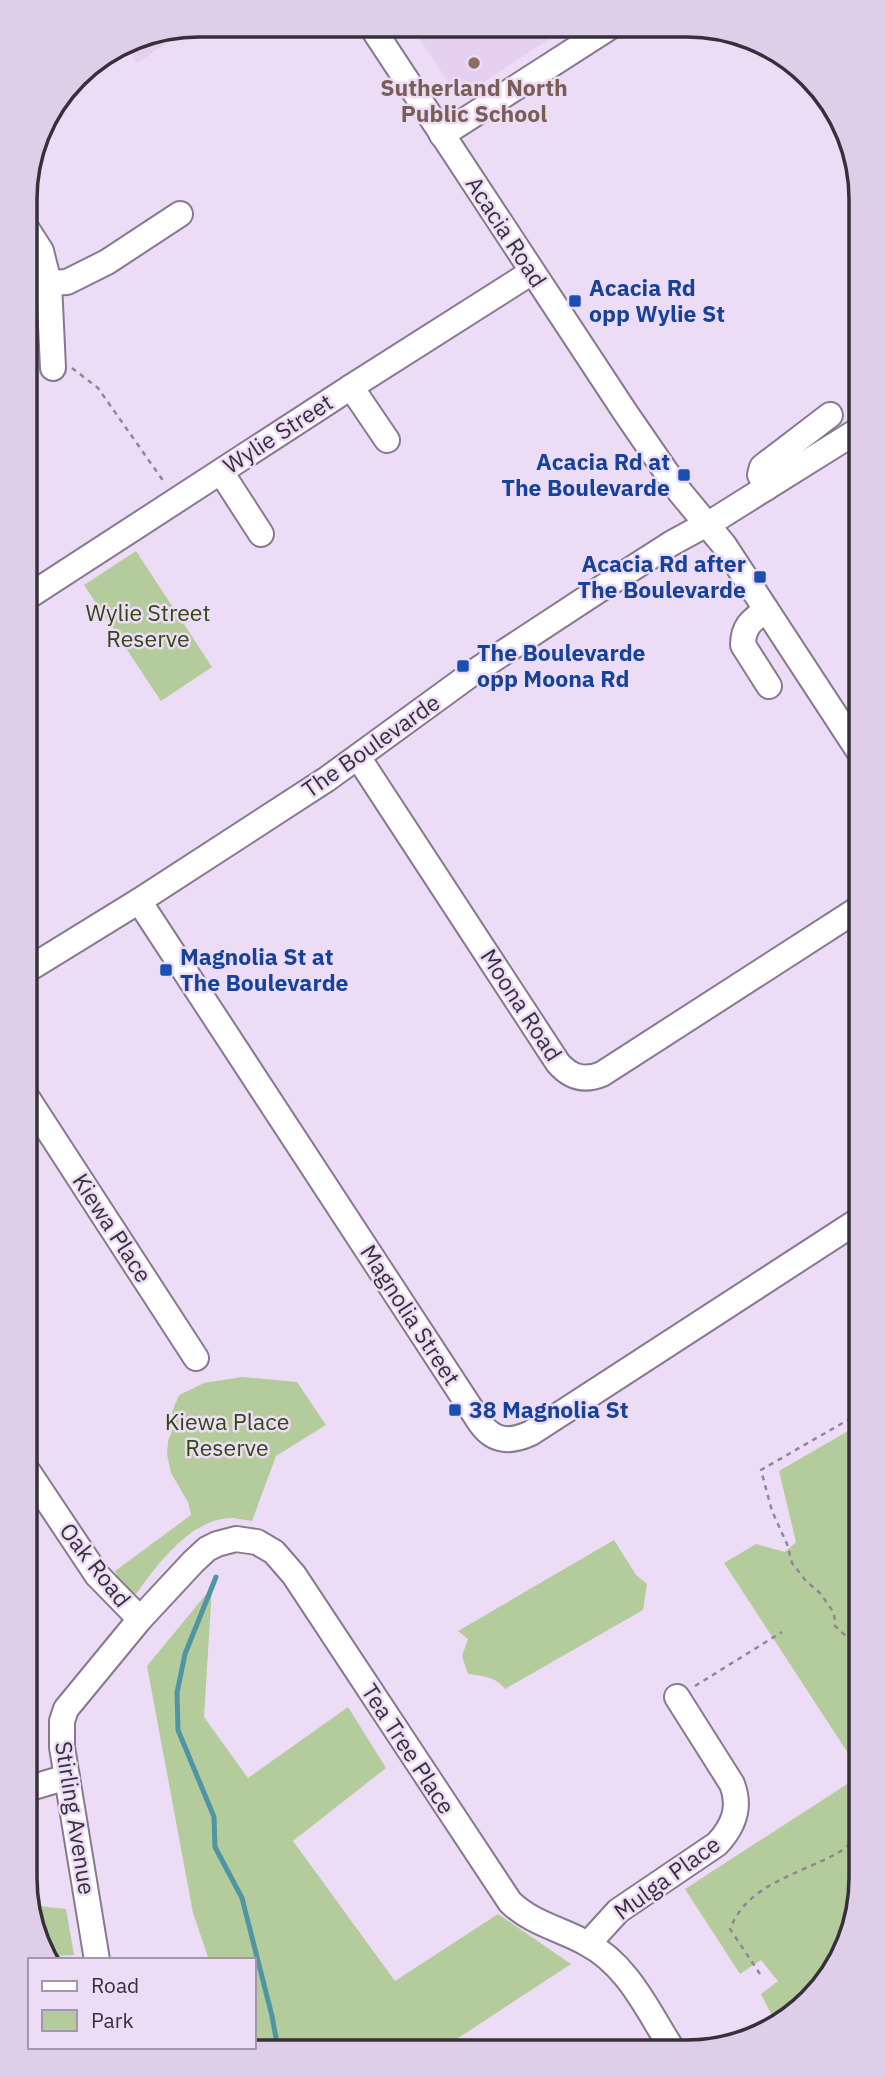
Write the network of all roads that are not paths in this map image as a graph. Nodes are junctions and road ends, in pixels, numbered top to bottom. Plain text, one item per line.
1 (378, 37) edge
2 (594, 37) edge
3 (442, 135) junction
4 (180, 214) dead end
5 (37, 245) edge
6 (532, 272) junction
7 (49, 283) junction
8 (53, 361) road end
9 (351, 387) junction
10 (830, 415) dead end
11 (849, 435) edge
12 (387, 440) dead end
13 (221, 471) junction
14 (766, 488) junction
15 (707, 524) junction
16 (261, 534) dead end
17 (37, 591) edge
18 (766, 610) junction
19 (769, 686) dead end
20 (849, 736) edge
21 (358, 757) junction
22 (139, 901) junction
23 (849, 915) edge
24 (37, 964) edge
25 (37, 1113) edge
26 (849, 1226) edge
27 (196, 1358) dead end
28 (37, 1486) edge
29 (141, 1619) junction
30 (677, 1697) road end
31 (67, 1777) junction
32 (37, 1786) edge
33 (588, 1944) junction
34 (97, 1958) edge
35 (667, 2040) edge

1 - 3 street, Acacia Road
2 - 3 street
3 - 6 street, Acacia Road
4 - 7 street
5 - 7 street
6 - 9 street, Wylie Street
6 - 15 street, Acacia Road
7 - 8 street
9 - 12 street
9 - 13 street, Wylie Street
10 - 14 street
11 - 14 street, The Boulevarde
13 - 16 street
13 - 17 street, Wylie Street
14 - 15 street, The Boulevarde
15 - 18 street, Acacia Road
15 - 21 street, The Boulevarde
18 - 19 street
18 - 20 street, Acacia Road
21 - 22 street, The Boulevarde
21 - 23 street, Moona Road
22 - 24 street, The Boulevarde
22 - 26 street, Magnolia Street
25 - 27 street, Kiewa Place
28 - 29 street, Oak Road
29 - 31 street, Stirling Avenue
29 - 33 street, Tea Tree Place
30 - 33 street, Mulga Place
31 - 32 street
31 - 34 street, Stirling Avenue
33 - 35 street, Tea Tree Place

